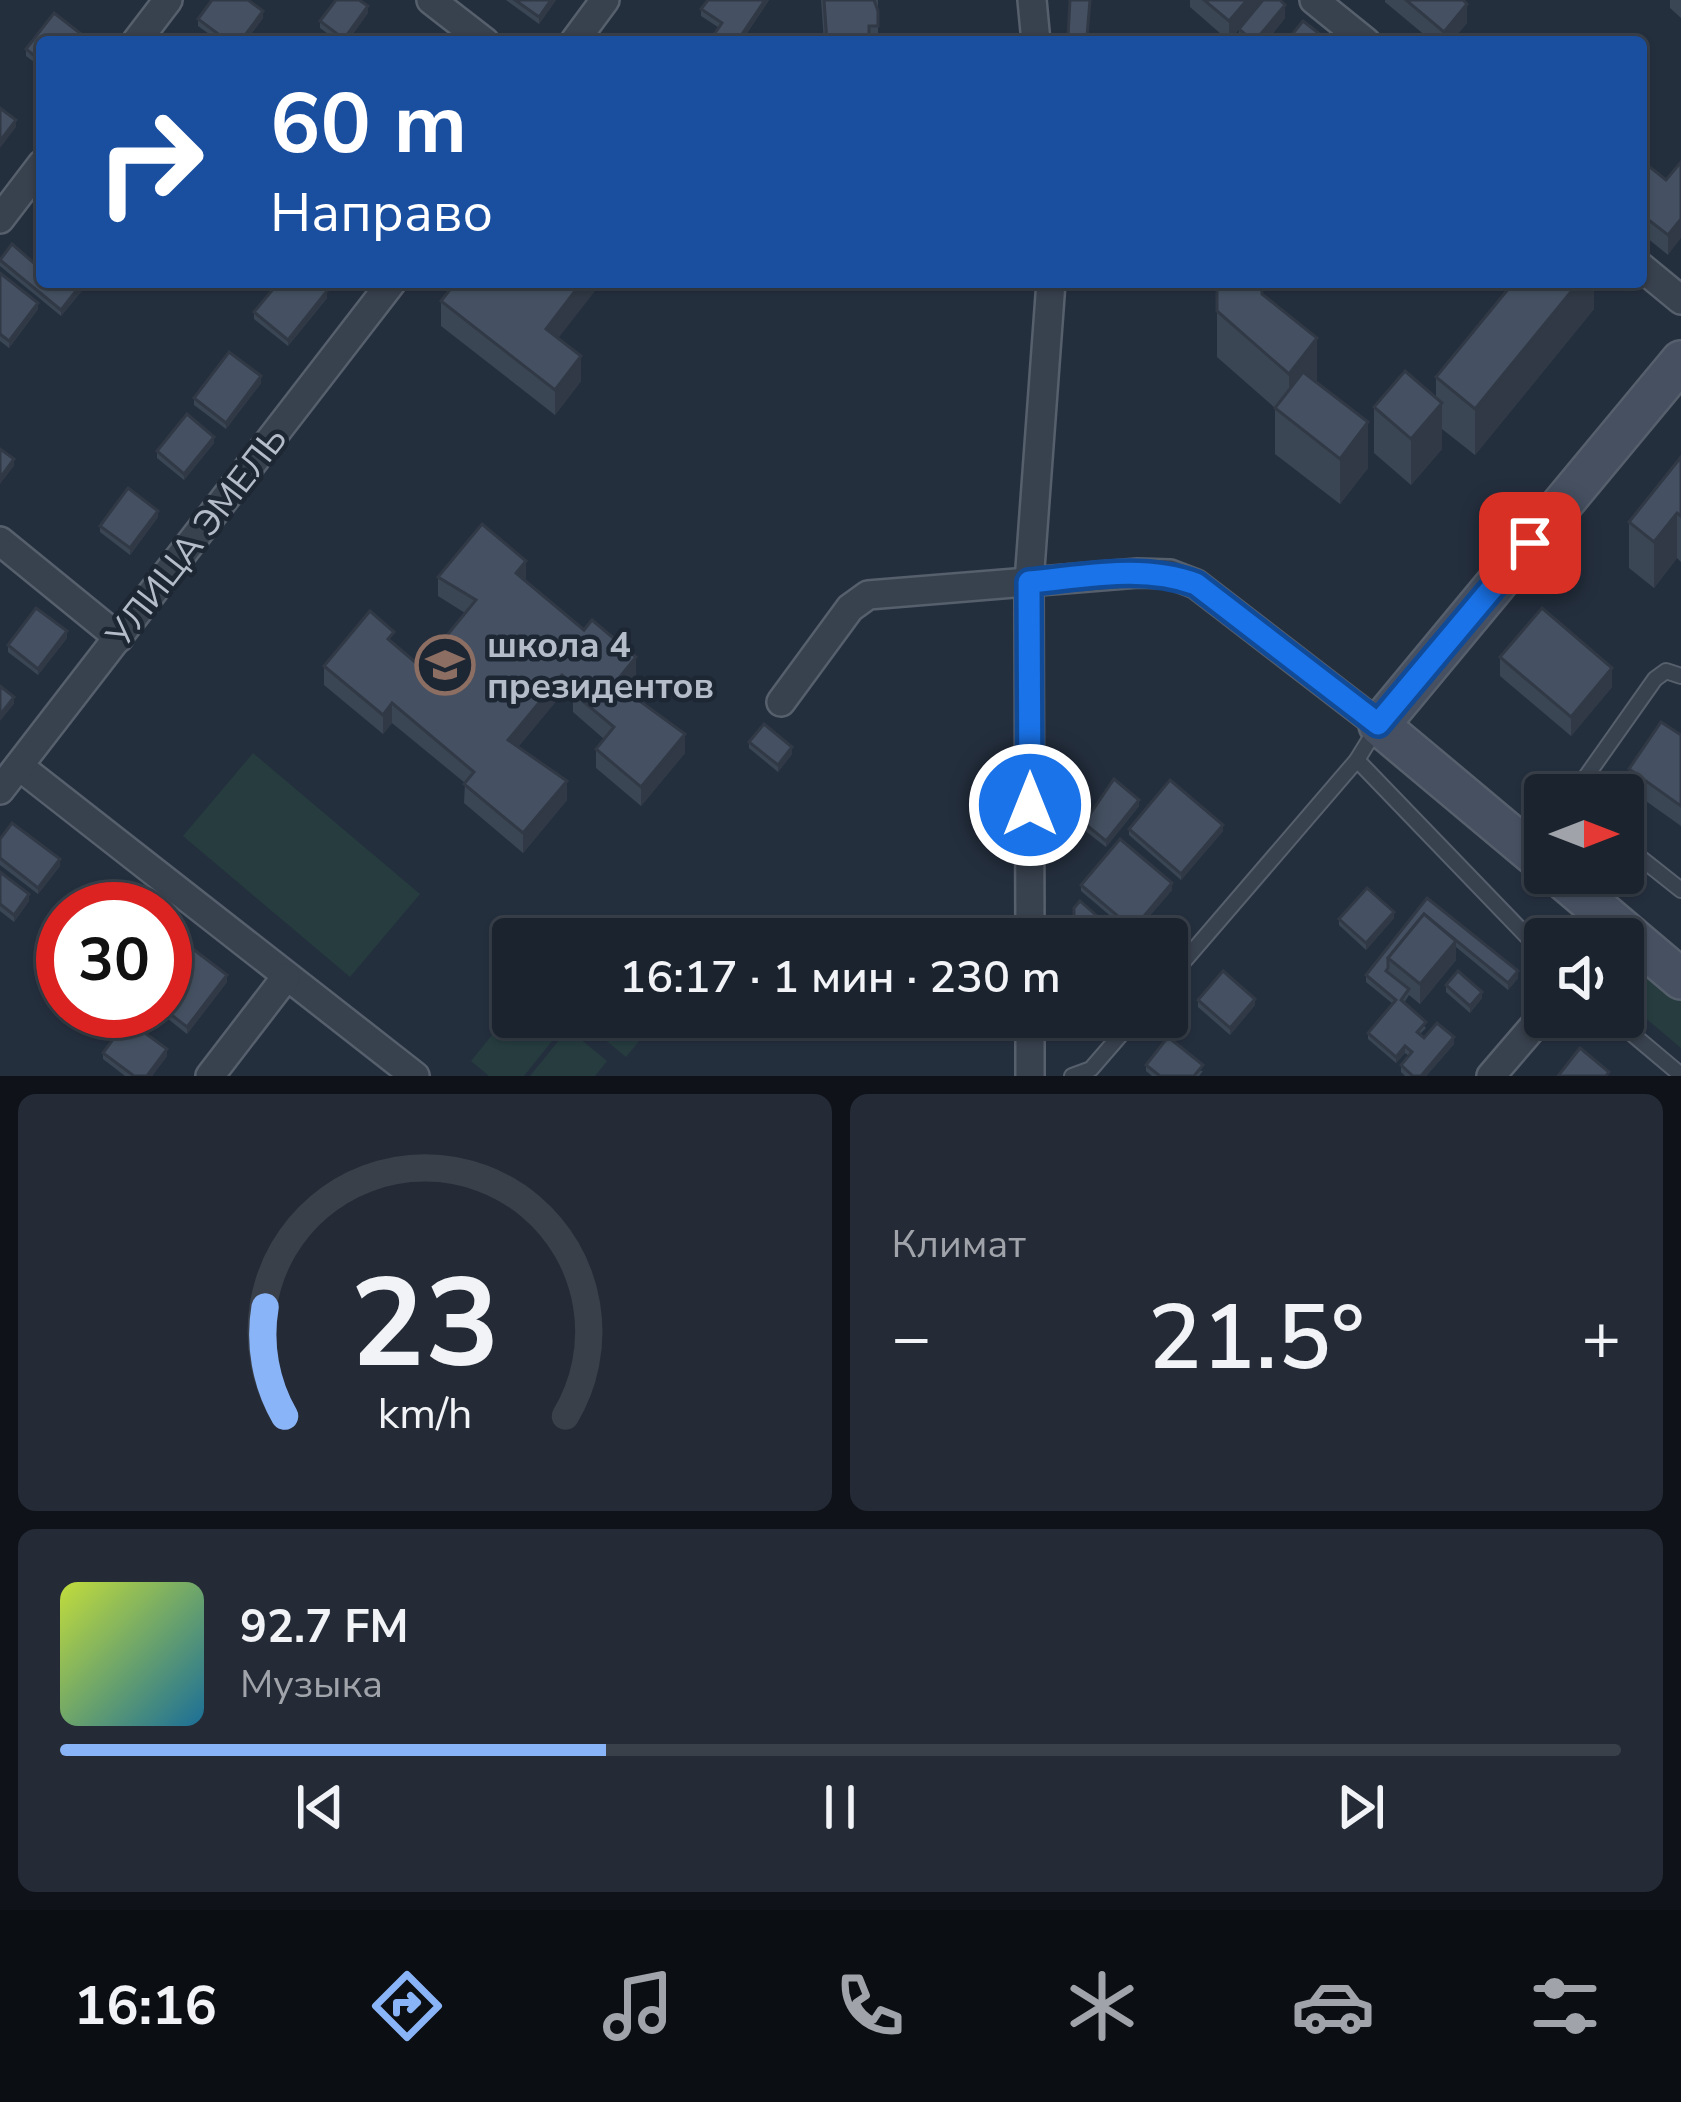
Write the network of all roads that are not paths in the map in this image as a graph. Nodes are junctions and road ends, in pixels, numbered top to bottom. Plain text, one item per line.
1 (168, 0) edge
2 (431, 0) edge
3 (605, 0) edge
4 (1032, 0) edge
5 (1315, 0) edge
6 (141, 36) edge
7 (477, 36) edge
8 (578, 36) edge
9 (1035, 36) edge
10 (1359, 36) edge
11 (36, 172) edge
12 (0, 219) edge
13 (1647, 273) edge
14 (387, 288) edge
15 (1052, 288) edge
16 (1681, 300) edge
17 (1681, 361) edge
18 (0, 541) edge
19 (1029, 582) junction
20 (118, 638) junction
21 (1681, 676) edge
22 (781, 702) dead end
23 (1378, 724) junction
24 (1357, 760) junction
25 (19, 766) junction
26 (1589, 774) edge
27 (0, 790) edge
28 (1524, 842) edge
29 (1644, 861) edge
30 (1681, 890) edge
31 (1578, 894) edge
32 (1030, 918) edge
33 (1601, 918) edge
34 (1524, 933) edge
35 (1644, 953) edge
36 (1188, 957) edge
37 (286, 977) junction
38 (1681, 979) edge
39 (1030, 1038) edge
40 (1118, 1038) edge
41 (1524, 1038) edge
42 (1637, 1038) edge
43 (1681, 1075) edge
44 (210, 1076) edge
45 (415, 1076) edge
46 (1030, 1076) edge
47 (1072, 1076) edge
48 (1491, 1076) edge

1 - 6 street
2 - 7 street
3 - 8 street
4 - 9 street
5 - 10 street
11 - 12 street
13 - 16 street
14 - 20 street, УЛИЦА ЭМЕЛЬ
15 - 19 street
17 - 23 main road
18 - 20 street
19 - 22 street
19 - 23 street
19 - 32 street
20 - 25 street, УЛИЦА ЭМЕЛЬ
21 - 26 lane
23 - 24 lane
23 - 28 main road
24 - 34 lane
24 - 36 lane
25 - 27 street, УЛИЦА ЭМЕЛЬ
25 - 37 street
29 - 30 lane
31 - 33 main road
35 - 38 main road
37 - 44 street
37 - 45 street
39 - 46 street
40 - 47 lane
41 - 48 street
42 - 43 lane

